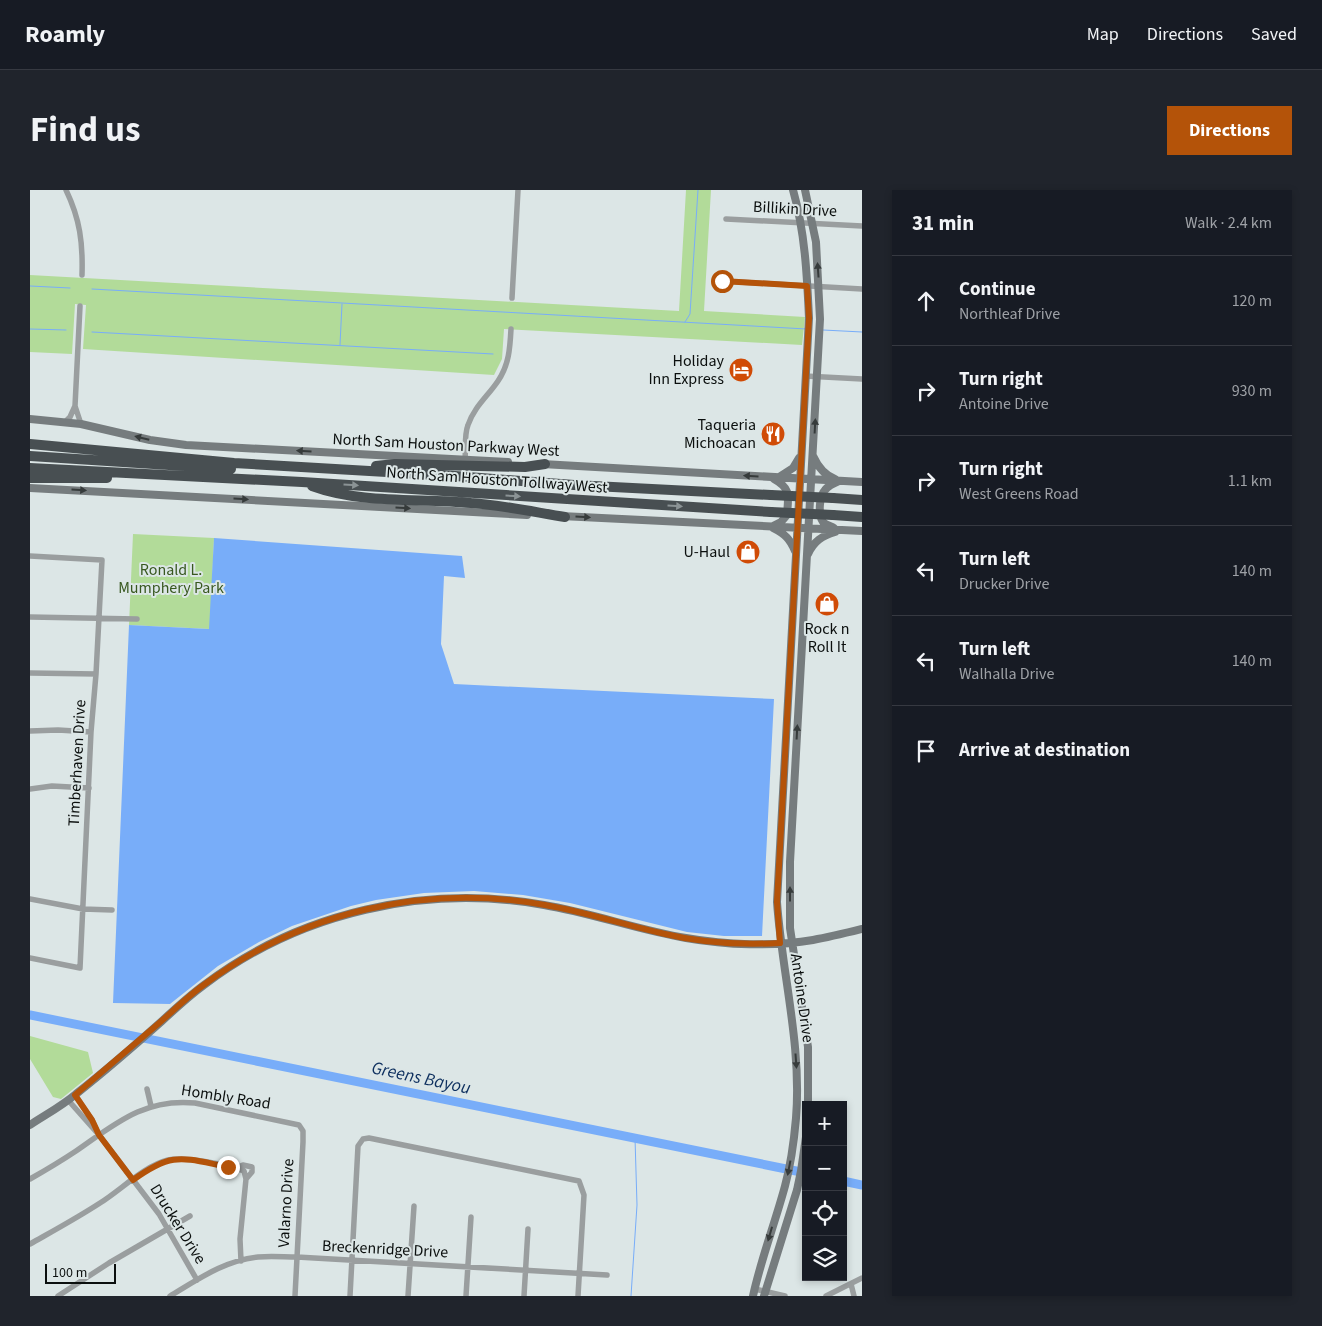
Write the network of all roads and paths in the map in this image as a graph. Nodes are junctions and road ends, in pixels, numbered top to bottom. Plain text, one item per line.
1 (66, 190) edge
2 (518, 190) edge
3 (793, 190) edge
4 (805, 190) edge
5 (726, 219) dead end
6 (801, 223) junction
7 (812, 224) junction
8 (862, 226) edge
9 (82, 275) dead end
10 (722, 281) dead end
11 (807, 286) junction
12 (820, 287) junction
13 (862, 289) edge
14 (512, 298) dead end
15 (80, 306) dead end
16 (511, 329) dead end
17 (805, 376) junction
18 (818, 377) junction
19 (862, 379) edge
20 (75, 406) junction
21 (30, 420) edge
22 (64, 423) junction
23 (81, 424) junction
24 (30, 444) edge
25 (801, 454) junction
26 (30, 456) edge
27 (813, 456) junction
28 (465, 460) junction
29 (545, 464) junction
30 (30, 468) edge
31 (338, 469) junction
32 (130, 473) junction
33 (774, 477) junction
34 (30, 478) edge
35 (800, 479) junction
36 (812, 479) junction
37 (839, 481) junction
38 (302, 482) junction
39 (862, 482) edge
40 (574, 485) junction
41 (30, 488) edge
42 (862, 500) edge
43 (565, 517) junction
44 (862, 517) edge
45 (772, 527) junction
46 (797, 528) junction
47 (809, 529) junction
48 (839, 530) junction
49 (862, 531) edge
50 (796, 552) junction
51 (30, 556) edge
52 (807, 557) junction
53 (30, 617) edge
54 (99, 618) junction
55 (792, 618) junction
56 (804, 618) junction
57 (137, 619) dead end
58 (30, 673) edge
59 (96, 674) junction
60 (787, 699) junction
61 (799, 700) junction
62 (30, 731) edge
63 (91, 732) junction
64 (784, 780) junction
65 (794, 780) junction
66 (89, 788) junction
67 (30, 789) edge
68 (779, 861) junction
69 (790, 862) junction
70 (30, 899) edge
71 (83, 909) junction
72 (112, 910) dead end
73 (862, 929) edge
74 (780, 943) junction
75 (792, 943) junction
76 (30, 958) edge
77 (805, 1030) junction
78 (794, 1032) junction
79 (148, 1089) dead end
80 (75, 1095) junction
81 (68, 1100) junction
82 (808, 1101) edge
83 (151, 1106) junction
84 (796, 1117) junction
85 (802, 1118) edge
86 (288, 1122) joint
87 (30, 1124) edge
88 (99, 1135) junction
89 (802, 1161) edge
90 (30, 1179) edge
91 (133, 1180) junction
92 (414, 1206) dead end
93 (777, 1211) junction
94 (789, 1215) junction
95 (190, 1216) dead end
96 (471, 1217) dead end
97 (528, 1229) dead end
98 (169, 1230) junction
99 (30, 1244) edge
100 (297, 1257) junction
101 (241, 1260) junction
102 (352, 1260) junction
103 (410, 1264) junction
104 (467, 1267) junction
105 (526, 1270) junction
106 (580, 1273) junction
107 (607, 1275) dead end
108 (862, 1278) edge
109 (197, 1280) junction
110 (851, 1284) junction
111 (754, 1292) edge
112 (765, 1293) edge
113 (58, 1296) edge
114 (170, 1296) edge
115 (295, 1296) edge
116 (350, 1296) edge
117 (408, 1296) edge
118 (466, 1296) edge
119 (524, 1296) edge
120 (578, 1296) edge
121 (785, 1296) edge
122 (826, 1296) edge
123 (854, 1296) edge

1 - 9 street
2 - 14 street
3 - 6 main road, Antoine Drive
4 - 7 main road, Antoine Drive
5 - 6 street, Billikin Drive
6 - 7 street, Billikin Drive
6 - 11 main road, Antoine Drive
7 - 8 street, Billikin Drive
12 -> 7 main road, Antoine Drive
10 - 11 street
11 - 12 street
11 - 17 main road, Antoine Drive
12 - 13 street
12 - 18 main road, Antoine Drive
15 - 20 street
16 - 28 street
17 - 18 street
17 - 25 main road, Antoine Drive
18 - 19 street
27 -> 18 main road, Antoine Drive
20 - 22 street
20 - 23 street
21 - 22 main road, North Sam Houston Parkway West
22 - 23 main road, North Sam Houston Parkway West
28 -> 23 main road, North Sam Houston Parkway West
24 - 31 highway, North Sam Houston Tollway West
25 - 33 main road
25 - 35 main road, Antoine Drive
26 - 40 highway, North Sam Houston Tollway West
27 - 36 main road, Antoine Drive
27 - 37 main road
28 - 29 main road, North Sam Houston Parkway West
29 - 31 highway
33 -> 29 main road, North Sam Houston Parkway West
30 - 32 highway, North Sam Houston Tollway West
31 - 40 highway, North Sam Houston Tollway West
32 - 34 highway, North Sam Houston Tollway West
32 - 38 highway, North Sam Houston Tollway West
33 - 35 main road, North Sam Houston Parkway West
33 - 45 main road
35 - 36 main road, North Sam Houston Parkway West
35 - 46 main road, Antoine Drive
36 - 37 main road, North Sam Houston Parkway West
36 - 47 main road, Antoine Drive
37 - 39 main road, North Sam Houston Parkway West
37 - 48 main road
38 - 43 highway
38 -> 44 highway, North Sam Houston Tollway West, bridge
40 - 42 highway, North Sam Houston Tollway West, bridge
41 -> 43 main road
43 -> 45 main road
45 - 46 main road
45 - 50 main road
46 - 47 main road
46 - 50 main road, Antoine Drive
47 - 48 main road
47 - 52 main road, Antoine Drive
48 - 49 main road
48 - 52 main road
50 - 55 main road, Antoine Drive
51 - 54 street, Timberhaven Drive
52 - 56 main road, Antoine Drive
53 - 54 street
54 - 57 street
54 - 59 street, Timberhaven Drive
55 - 56 main road
55 - 60 main road, Antoine Drive
56 - 61 main road, Antoine Drive
58 - 59 street
59 - 63 street, Timberhaven Drive
60 - 61 main road
60 - 64 main road, Antoine Drive
65 -> 61 main road, Antoine Drive
62 - 63 street
63 - 66 street, Timberhaven Drive
64 - 65 main road
64 - 68 main road, Antoine Drive
65 - 69 main road, Antoine Drive
66 - 67 street
66 - 71 street, Timberhaven Drive
68 - 69 main road
68 - 74 main road, Antoine Drive
75 -> 69 main road, Antoine Drive
70 - 71 street
71 - 72 street
71 - 76 street, Timberhaven Drive
73 - 75 main road
74 - 75 main road
74 - 78 main road, Antoine Drive
74 - 80 main road
75 - 77 main road, Antoine Drive
77 - 78 main road
77 - 82 main road, Antoine Drive
78 -> 84 main road, Antoine Drive
79 - 83 street
80 - 81 main road
80 - 88 street, Drucker Drive
81 - 87 main road
81 - 88 street, Drucker Drive
83 - 86 street, Hombly Road
83 - 88 street, Hombly Road
84 - 85 main road
84 -> 93 main road, Antoine Drive
86 - 100 street, Valarno Drive
88 - 90 street, Hombly Road
88 - 91 street, Drucker Drive
89 - 94 main road
91 - 98 street, Drucker Drive
91 - 99 street
91 - 101 street
92 - 103 street
93 - 94 main road
93 -> 111 main road, Antoine Drive
94 - 112 main road
95 - 98 street
96 - 104 street
97 - 105 street
98 - 109 street, Drucker Drive
98 - 113 street
100 - 101 street, Breckenridge Drive
100 - 102 street, Breckenridge Drive
100 - 115 street, Valarno Drive
101 - 109 street, Breckenridge Drive
102 - 103 street, Breckenridge Drive
102 - 106 street
102 - 116 street
103 - 104 street, Breckenridge Drive
103 - 117 street
104 - 105 street, Breckenridge Drive
104 - 118 street
105 - 106 street, Breckenridge Drive
105 - 119 street
106 - 107 street, Breckenridge Drive
106 - 120 street
108 - 110 street
109 - 114 street, Breckenridge Drive
110 - 122 street
110 - 123 street
111 - 112 street
112 - 121 street

